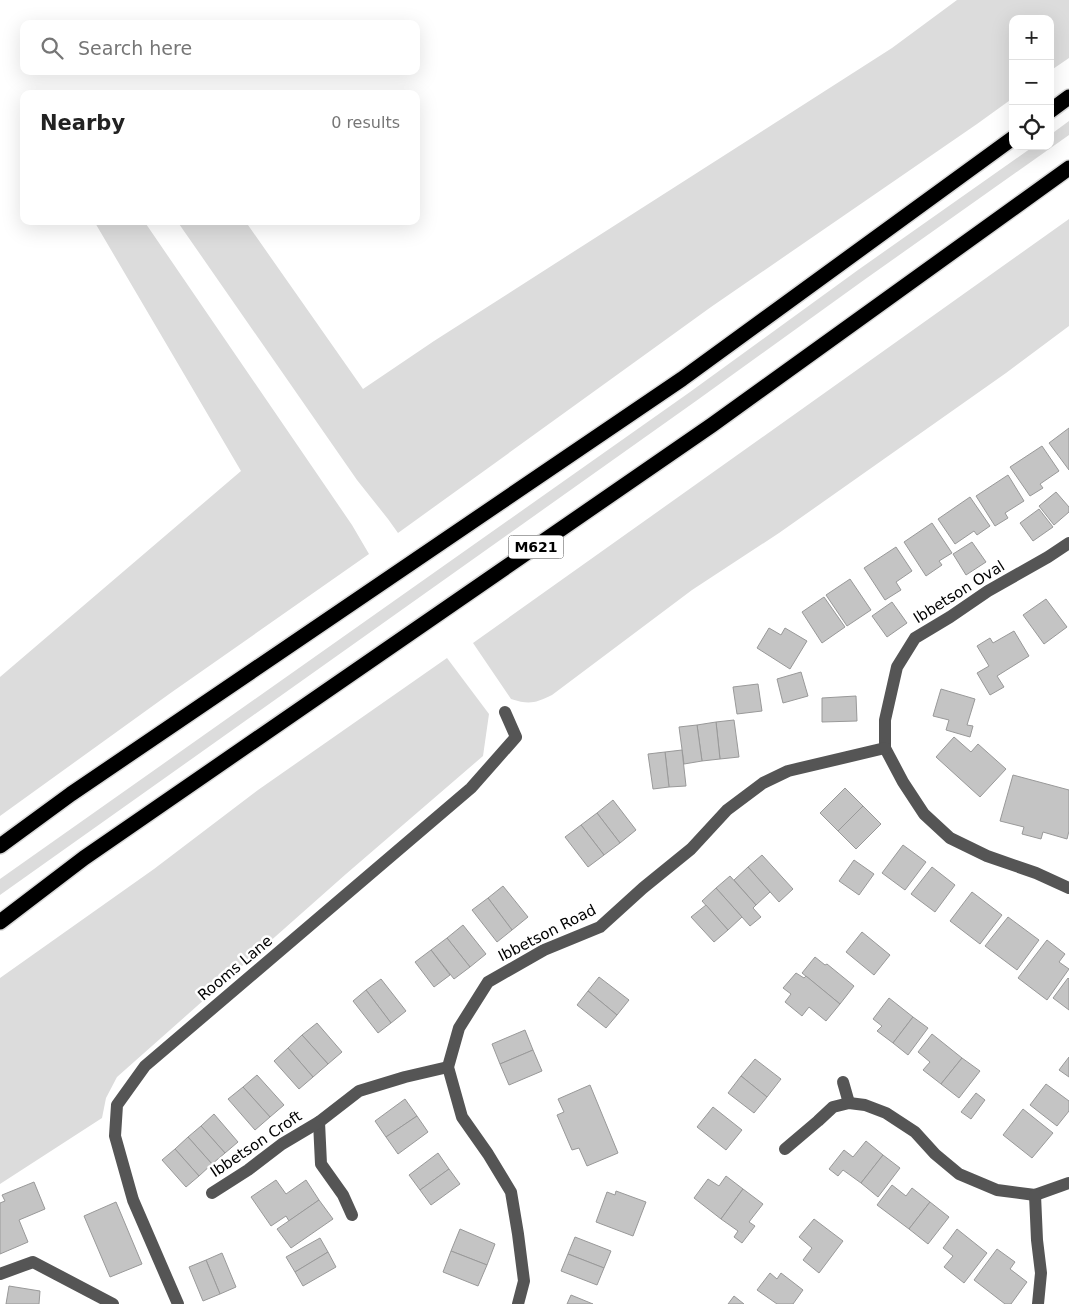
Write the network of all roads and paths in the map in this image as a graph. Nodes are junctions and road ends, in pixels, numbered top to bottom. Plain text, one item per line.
1 (1069, 97) edge
2 (1054, 108) edge
3 (1009, 141) edge
4 (1069, 168) edge
5 (1069, 543) edge
6 (505, 712) dead end
7 (885, 748) junction
8 (0, 846) edge
9 (1069, 888) edge
10 (0, 922) edge
11 (448, 1067) junction
12 (843, 1082) dead end
13 (849, 1103) junction
14 (318, 1122) junction
15 (785, 1148) dead end
16 (1069, 1183) edge
17 (212, 1194) dead end
18 (1034, 1195) junction
19 (352, 1215) dead end
20 (0, 1274) edge
21 (113, 1304) edge
22 (178, 1304) edge
23 (518, 1304) edge
24 (1038, 1304) edge

1 - 2 highway
3 - 8 highway
4 - 10 highway, M621
5 - 7 street, Ibbetson Oval
6 - 22 street, Rooms Lane
7 - 9 street, Ibbetson Oval
7 - 11 street, Ibbetson Road
11 - 14 street, Ibbetson Croft
11 - 23 street
12 - 13 street
13 - 15 street
13 - 18 street
14 - 17 street, Ibbetson Croft
14 - 19 street, Ibbetson Croft
16 - 18 street
18 - 24 street
20 - 21 street

